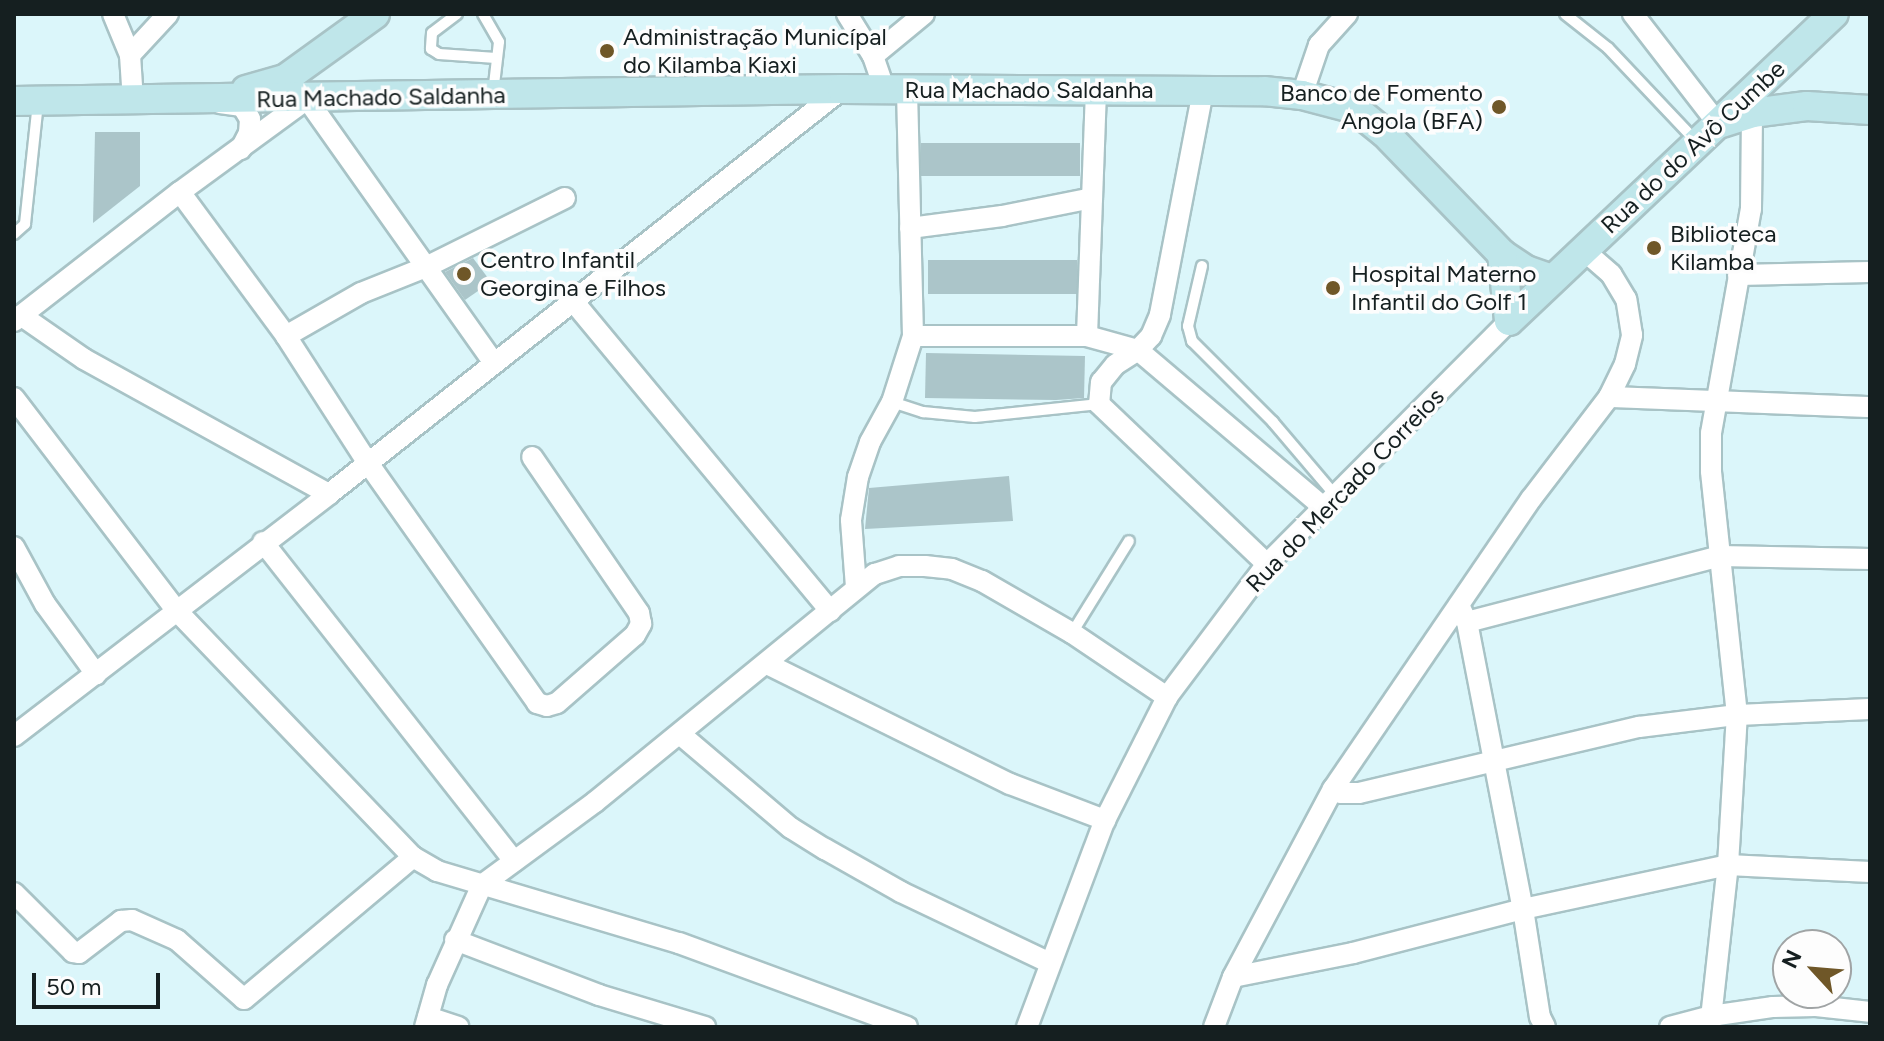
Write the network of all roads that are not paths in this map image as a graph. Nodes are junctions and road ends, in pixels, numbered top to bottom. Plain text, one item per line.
1 (113, 14) edge
2 (168, 14) edge
3 (375, 14) edge
4 (457, 14) edge
5 (483, 14) edge
6 (847, 14) edge
7 (924, 14) edge
8 (1347, 14) edge
9 (1565, 14) edge
10 (1633, 14) edge
11 (1834, 14) edge
12 (347, 36) junction
13 (130, 55) junction
14 (873, 56) junction
15 (1789, 56) junction
16 (496, 58) junction
17 (842, 89) junction
18 (896, 90) junction
19 (1096, 91) junction
20 (1203, 91) junction
21 (493, 95) junction
22 (1302, 95) junction
23 (362, 98) junction
24 (307, 99) junction
25 (199, 100) junction
26 (26, 101) edge
27 (133, 101) junction
28 (1807, 106) junction
29 (1870, 110) edge
30 (1752, 113) junction
31 (1708, 134) junction
32 (241, 149) junction
33 (180, 192) junction
34 (565, 198) dead end
35 (1092, 198) junction
36 (910, 228) junction
37 (14, 234) edge
38 (1583, 250) junction
39 (1502, 254) junction
40 (1202, 266) dead end
41 (426, 267) junction
42 (1870, 272) edge
43 (1738, 275) junction
44 (1552, 279) junction
45 (573, 301) junction
46 (18, 319) edge
47 (1509, 321) junction
48 (286, 336) junction
49 (913, 336) junction
50 (1087, 336) junction
51 (1138, 350) junction
52 (493, 362) junction
53 (1609, 397) junction
54 (14, 398) edge
55 (892, 402) junction
56 (1715, 403) junction
57 (1099, 404) junction
58 (1870, 407) edge
59 (532, 457) dead end
60 (368, 463) junction
61 (329, 494) junction
62 (1329, 501) junction
63 (1129, 541) dead end
64 (263, 542) junction
65 (14, 547) edge
66 (1720, 556) junction
67 (1870, 559) edge
68 (1267, 564) junction
69 (856, 587) junction
70 (177, 611) junction
71 (830, 611) junction
72 (1463, 613) junction
73 (1072, 633) junction
74 (767, 664) junction
75 (96, 674) junction
76 (1167, 697) junction
77 (1870, 709) edge
78 (1737, 715) junction
79 (680, 734) junction
80 (14, 736) edge
81 (1495, 760) junction
82 (1333, 789) junction
83 (1105, 820) junction
84 (413, 857) junction
85 (514, 861) junction
86 (1728, 865) junction
87 (1870, 872) edge
88 (482, 885) junction
89 (14, 893) edge
90 (1523, 909) junction
91 (455, 940) junction
92 (1050, 963) junction
93 (1233, 977) junction
94 (1870, 1012) edge
95 (426, 1022) edge
96 (1710, 1022) edge
97 (458, 1027) edge
98 (705, 1027) edge
99 (907, 1027) edge
100 (1027, 1027) edge
101 (1214, 1027) edge
102 (1545, 1027) edge
103 (1670, 1027) edge

1 - 13 street
2 - 13 street
3 - 12 street
4 - 16 lane
5 - 16 lane
6 - 14 street
7 - 14 street
8 - 22 street
9 - 31 lane
10 - 31 street
11 - 15 street, Rua do do Avô Cumbe
12 - 23 street
12 - 25 street
13 - 27 street
14 - 18 street
15 - 28 street
15 - 31 street, Rua do do Avô Cumbe
16 - 21 lane
17 - 18 street, Rua Machado Saldanha
17 - 21 street, Rua Machado Saldanha
17 - 45 street
18 - 19 street, Rua Machado Saldanha
18 - 36 street
19 - 20 street, Rua Machado Saldanha
19 - 35 street
20 - 22 street, Rua Machado Saldanha
20 - 51 street
21 - 23 street, Rua Machado Saldanha
22 - 39 street, Rua Machado Saldanha
23 - 24 street, Rua Machado Saldanha
24 - 25 street, Rua Machado Saldanha
24 - 32 street
24 - 41 street
25 - 27 street, Rua Machado Saldanha
25 - 32 street
26 - 27 street, Rua Machado Saldanha
26 - 37 lane
28 - 29 street
28 - 30 street
30 - 31 street
30 - 43 street
31 - 38 street, Rua do do Avô Cumbe
32 - 33 street
33 - 46 street
33 - 48 street
34 - 41 street
35 - 36 street
35 - 50 street
36 - 49 street
38 - 44 street, Rua do do Avô Cumbe
38 - 53 street
39 - 44 street, Rua Machado Saldanha
39 - 47 street
40 - 62 lane
41 - 48 street
41 - 52 street
42 - 43 street
43 - 56 street
44 - 47 street, Rua do Mercado Correios
45 - 52 street
45 - 71 street
46 - 61 street
47 - 62 street, Rua do Mercado Correios
48 - 60 street
49 - 50 street
49 - 55 street
50 - 51 street
51 - 57 street
51 - 62 street
52 - 60 street
53 - 56 street
53 - 72 street
54 - 70 street
55 - 57 lane
55 - 69 street
56 - 58 street
56 - 66 street
57 - 68 street
59 - 60 street
60 - 61 street
61 - 64 street
62 - 68 street, Rua do Mercado Correios
63 - 73 lane
64 - 70 street
64 - 85 street
65 - 75 street
66 - 67 street
66 - 72 street
66 - 78 street
68 - 76 street, Rua do Mercado Correios
69 - 71 street
69 - 73 street
70 - 75 street
70 - 84 street
71 - 74 street
72 - 81 street
72 - 82 street
73 - 76 street
74 - 79 street
74 - 83 street
75 - 80 street
76 - 83 street, Rua do Mercado Correios
77 - 78 street
78 - 81 street
78 - 86 street
79 - 85 street
79 - 92 street
81 - 82 street
81 - 90 street
82 - 93 street
83 - 92 street, Rua do Mercado Correios
84 - 88 street
84 - 89 street
85 - 88 street
86 - 87 street
86 - 90 street
86 - 96 street
88 - 91 street
88 - 99 street
90 - 93 street
90 - 102 street
91 - 95 street
91 - 98 street
92 - 100 street, Rua do Mercado Correios
93 - 101 street
94 - 96 street
95 - 97 street
96 - 103 street

